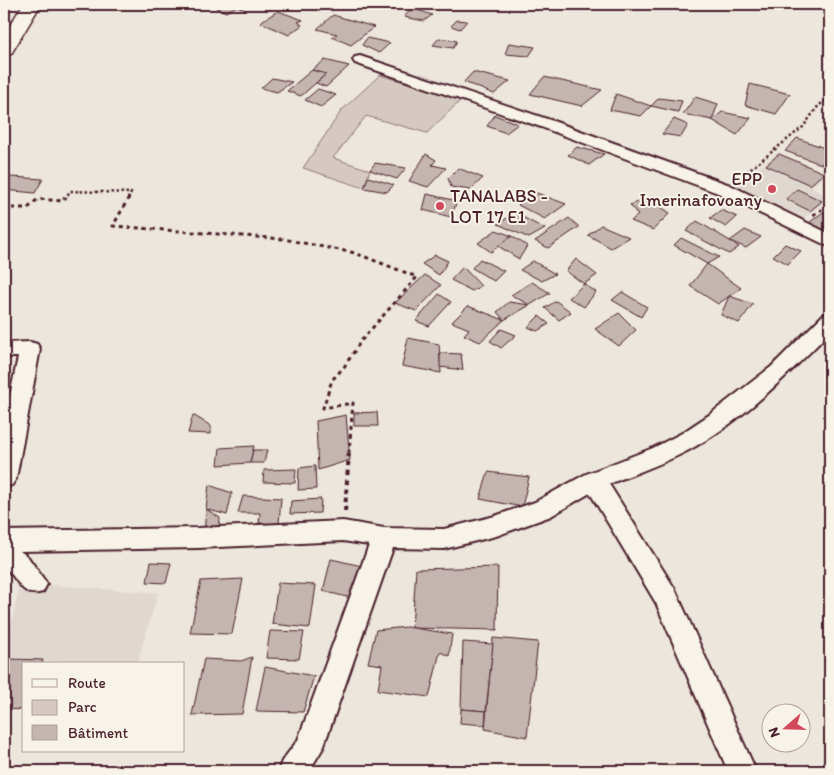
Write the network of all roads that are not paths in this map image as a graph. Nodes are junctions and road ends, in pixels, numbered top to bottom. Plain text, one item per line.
1 (32, 4) edge
2 (4, 50) edge
3 (360, 60) dead end
4 (830, 241) edge
5 (830, 320) edge
6 (4, 350) edge
7 (4, 479) edge
8 (594, 480) junction
9 (384, 538) junction
10 (4, 541) edge
11 (4, 552) edge
12 (34, 584) dead end
13 (292, 771) edge
14 (742, 771) edge

1 - 2 main road
3 - 4 street
5 - 8 street
6 - 7 street
8 - 9 street
8 - 14 street
9 - 10 street
9 - 13 street
11 - 12 street

